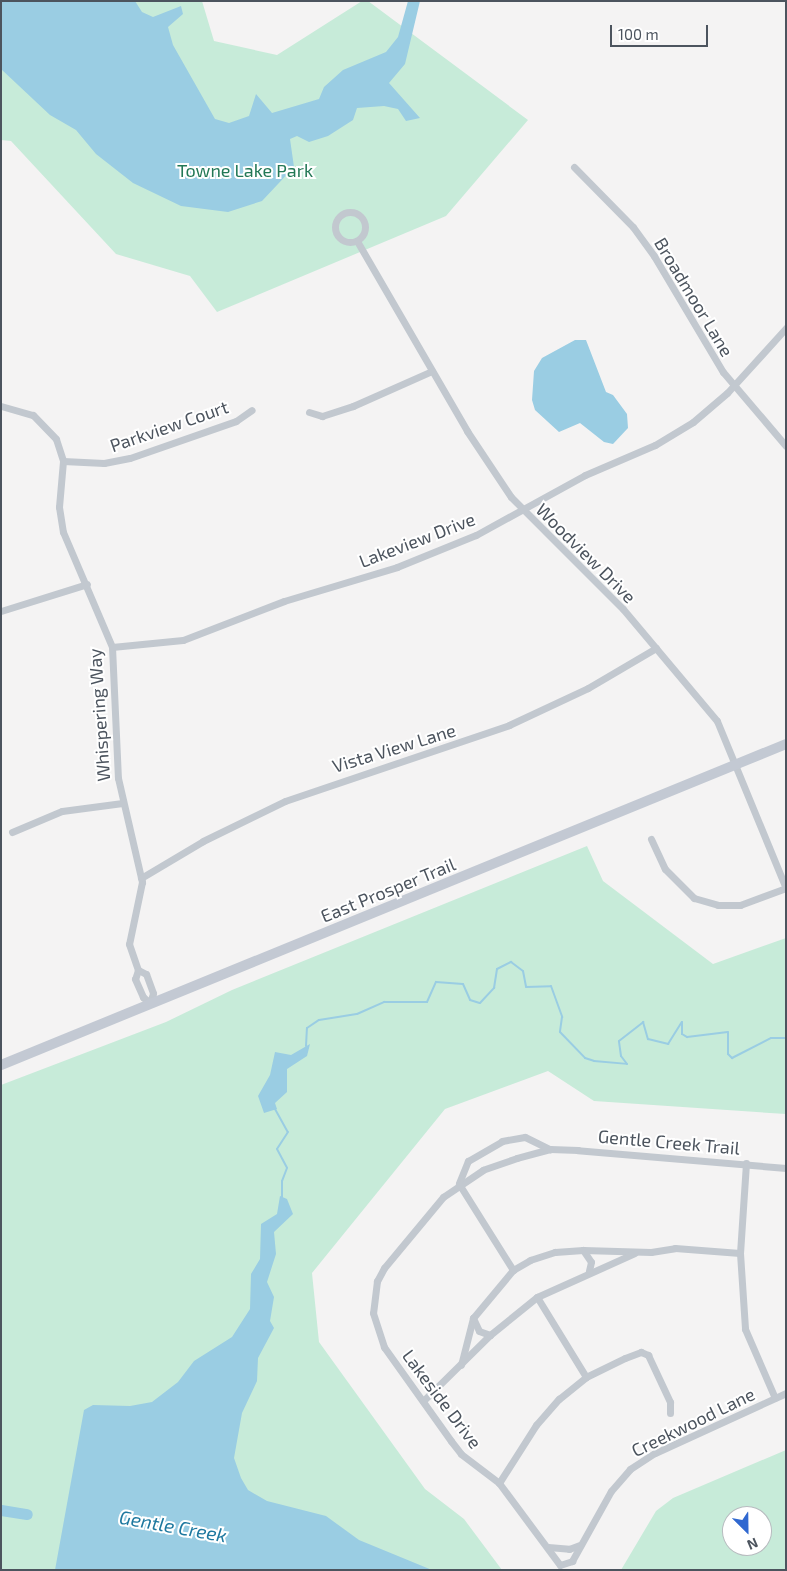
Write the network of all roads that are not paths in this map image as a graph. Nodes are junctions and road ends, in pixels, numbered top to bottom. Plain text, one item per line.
1 (574, 168) dead end
2 (357, 240) junction
3 (786, 328) edge
4 (432, 371) junction
5 (734, 385) junction
6 (1, 406) edge
7 (252, 410) dead end
8 (309, 412) dead end
9 (786, 446) edge
10 (63, 461) junction
11 (522, 511) junction
12 (87, 584) junction
13 (1, 612) edge
14 (112, 647) junction
15 (656, 648) junction
16 (786, 744) edge
17 (737, 766) junction
18 (122, 803) junction
19 (12, 832) dead end
20 (651, 840) dead end
21 (141, 878) junction
22 (786, 888) edge
23 (138, 970) junction
24 (150, 1003) junction
25 (1, 1065) edge
26 (550, 1149) junction
27 (746, 1163) junction
28 (786, 1168) edge
29 (458, 1184) junction
30 (583, 1250) junction
31 (637, 1252) junction
32 (740, 1253) junction
33 (513, 1270) junction
34 (590, 1272) junction
35 (537, 1297) junction
36 (473, 1318) junction
37 (375, 1331) joint
38 (490, 1335) junction
39 (461, 1365) junction
40 (586, 1377) junction
41 (786, 1394) edge
42 (775, 1398) junction
43 (423, 1401) junction
44 (670, 1412) dead end
45 (499, 1483) junction
46 (581, 1544) junction
47 (548, 1547) junction
48 (572, 1560) joint

1 - 5 street, Broadmoor Lane
2 - 2 street
2 - 4 street, Woodview Drive
3 - 5 street, Lakeview Drive
4 - 8 street
4 - 11 street, Woodview Drive
5 - 9 street, Broadmoor Lane
5 - 11 street, Lakeview Drive
6 - 10 street, Whispering Way
7 - 10 street, Parkview Court
10 - 12 street, Whispering Way
11 - 14 street, Lakeview Drive
11 - 15 street, Woodview Drive
12 - 13 street
12 - 14 street, Whispering Way
14 - 18 street, Whispering Way
15 - 17 street, Woodview Drive
15 - 21 street, Vista View Lane
16 - 17 main road, East Prosper Trail
17 - 22 street, Woodview Drive
17 - 24 main road, East Prosper Trail
18 - 19 street
18 - 21 street, Whispering Way
20 - 22 street
21 - 23 street, Whispering Way
23 - 24 street, Whispering Way
23 - 24 street, Whispering Way
24 - 25 main road, East Prosper Trail
26 - 27 street, Gentle Creek Trail
26 - 29 street, Gentle Creek Trail
26 - 29 street, Gentle Creek Trail
27 - 28 street, Gentle Creek Trail
27 - 32 street
29 - 33 street
29 - 37 street, Gentle Creek Trail
30 - 31 street
30 - 33 street
30 - 34 street
31 - 32 street
31 - 34 street
32 - 42 street
33 - 36 street
34 - 35 street
35 - 38 street
35 - 40 street
36 - 38 street
36 - 39 street
37 - 43 street, Lakeside Drive
38 - 39 street
39 - 43 street
40 - 44 street
40 - 45 street
41 - 42 street, Creekwood Lane
42 - 46 street, Creekwood Lane
43 - 45 street, Lakeside Drive
45 - 47 street, Lakeside Drive
46 - 47 street
46 - 48 street, Creekwood Lane
47 - 48 street, Lakeside Drive

